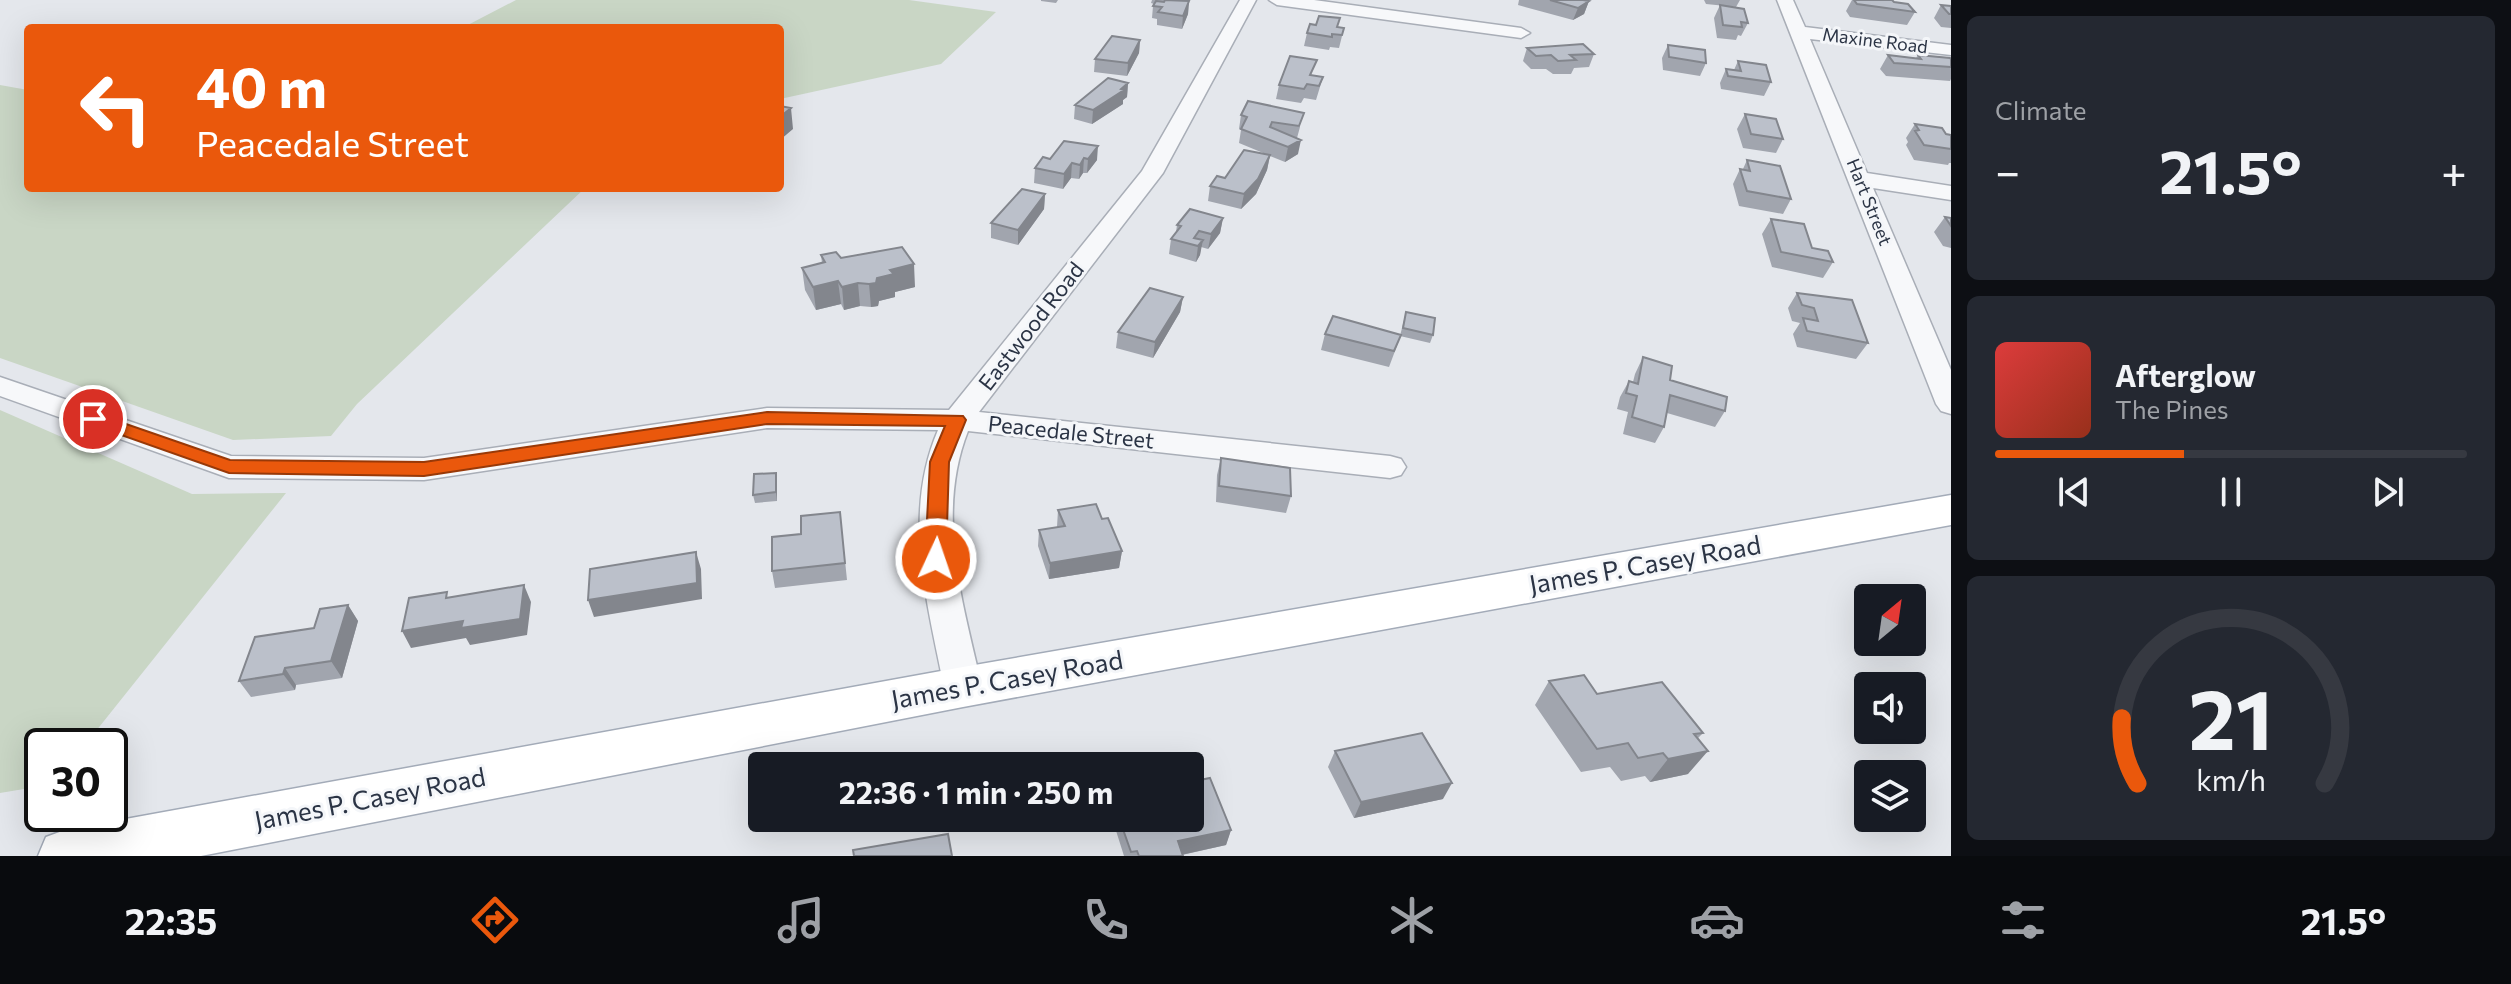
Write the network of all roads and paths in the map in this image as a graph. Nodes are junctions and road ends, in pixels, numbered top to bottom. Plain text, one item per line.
1 (1248, 0) edge
2 (1277, 0) edge
3 (1785, 0) edge
4 (1799, 32) junction
5 (1521, 33) dead end
6 (1951, 50) edge
7 (1860, 179) junction
8 (1951, 193) edge
9 (0, 386) edge
10 (1951, 404) edge
11 (957, 420) junction
12 (1390, 467) dead end
13 (1951, 510) edge
14 (963, 687) junction
15 (65, 856) edge

1 - 11 street, Eastwood Road
2 - 5 street
3 - 4 street, Hart Street
4 - 6 street, Maxine Road
4 - 7 street, Hart Street
7 - 8 street
7 - 10 street, Hart Street
9 - 11 street, Peacedale Street
11 - 12 street, Peacedale Street
11 - 14 street, Eastwood Road
13 - 14 main road, James P. Casey Road
14 - 15 main road, James P. Casey Road

